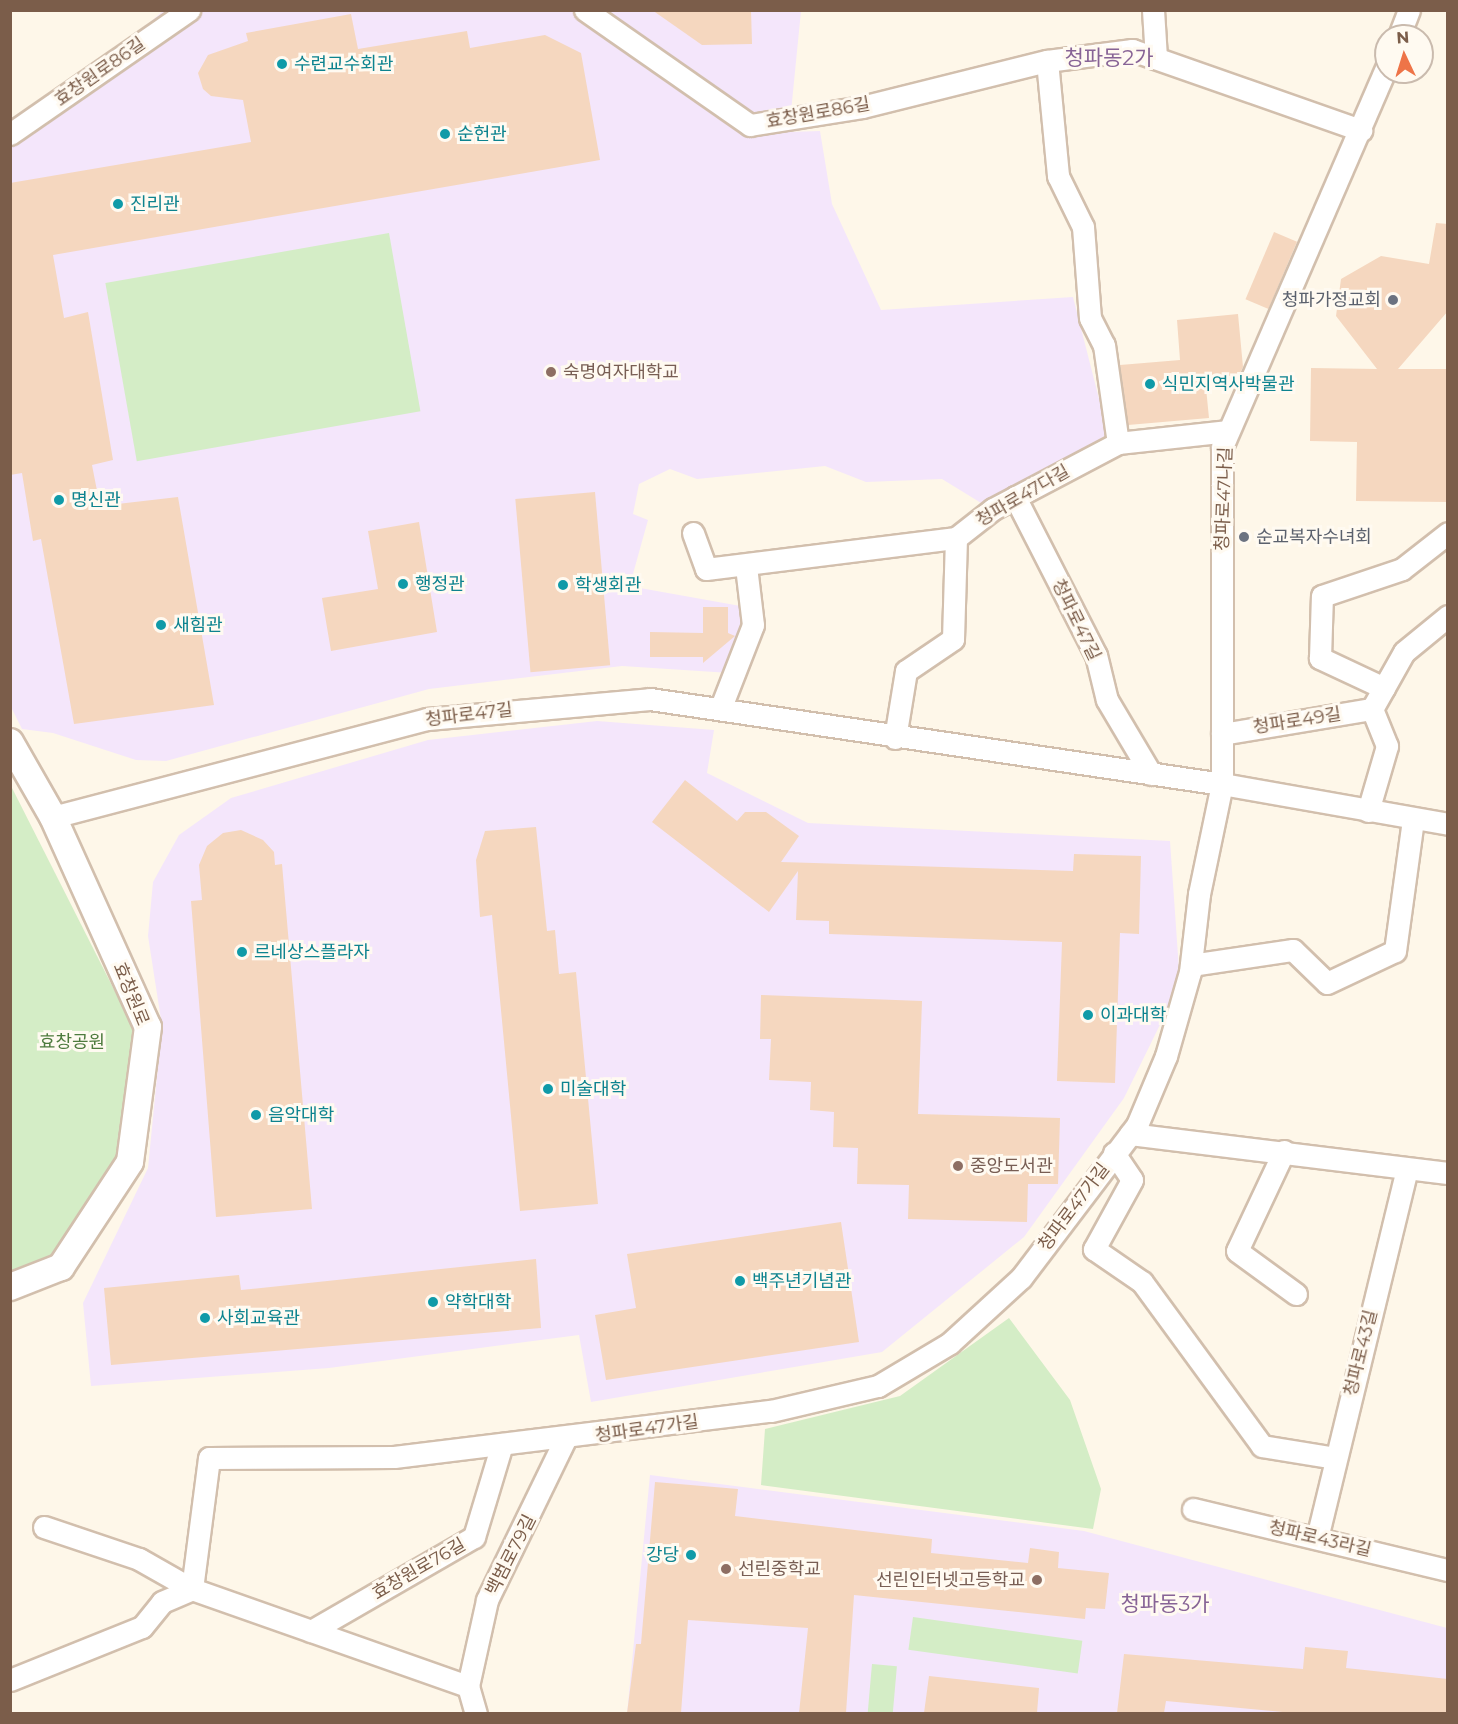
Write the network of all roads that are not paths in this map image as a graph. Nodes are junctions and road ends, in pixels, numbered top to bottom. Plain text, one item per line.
1 (189, 10) edge
2 (585, 10) edge
3 (1153, 10) edge
4 (1156, 58) junction
5 (1047, 62) junction
6 (1380, 84) edge
7 (1361, 130) junction
8 (10, 134) edge
9 (1228, 431) junction
10 (1118, 443) junction
11 (1015, 497) junction
12 (693, 532) dead end
13 (1448, 533) edge
14 (956, 538) junction
15 (746, 566) junction
16 (1448, 616) edge
17 (1384, 688) junction
18 (721, 707) junction
19 (1372, 710) junction
20 (1222, 734) junction
21 (895, 738) junction
22 (10, 742) edge
23 (1151, 774) junction
24 (1222, 784) junction
25 (1368, 811) junction
26 (53, 818) junction
27 (1413, 819) junction
28 (1448, 824) edge
29 (1191, 964) junction
30 (1130, 1134) junction
31 (1284, 1151) junction
32 (1114, 1153) junction
33 (1407, 1169) junction
34 (1448, 1173) edge
35 (10, 1287) edge
36 (1296, 1294) dead end
37 (566, 1437) junction
38 (501, 1444) junction
39 (1335, 1458) junction
40 (1193, 1509) dead end
41 (44, 1527) dead end
42 (1317, 1538) junction
43 (1448, 1570) edge
44 (192, 1589) junction
45 (311, 1631) junction
46 (10, 1680) edge
47 (468, 1686) junction
48 (476, 1713) edge

1 - 8 street, 효창원로86길
2 - 5 street, 효창원로86길
3 - 4 street
4 - 5 street, 효창원로86길
4 - 7 street, 효창원로86길
5 - 10 street
6 - 7 street, 청파로47나길
7 - 9 street, 청파로47나길
9 - 10 street, 청파로47다길
9 - 20 street, 청파로47나길
10 - 11 street, 청파로47다길
11 - 14 street, 청파로47다길
11 - 23 street, 청파로47길
12 - 15 street, 청파로47다길
13 - 17 street
14 - 15 street, 청파로47다길
14 - 21 street
15 - 18 street
16 - 17 street
17 - 19 street
18 - 21 street, 청파로47길
18 - 26 street, 청파로47길
19 - 20 street, 청파로49길
19 - 25 street
20 - 24 street, 청파로47나길
21 - 23 street, 청파로47길
22 - 26 street, 효창원로
23 - 24 street, 청파로47길
24 - 25 street, 청파로47길
24 - 29 street, 청파로47가길
25 - 27 street, 청파로47길
26 - 35 street, 효창원로
27 - 28 street, 청파로47길
27 - 29 street
29 - 30 street, 청파로47가길
30 - 31 street
30 - 32 street, 청파로47가길
31 - 33 street
31 - 36 street
32 - 37 street, 청파로47가길
32 - 39 street, 청파로47가길
33 - 34 street
33 - 39 street, 청파로43길
37 - 38 street, 청파로47가길
37 - 47 street, 백범로79길
38 - 44 street, 청파로47가길
38 - 45 street, 효창원로76길
39 - 42 street, 청파로43길
40 - 42 street, 청파로43라길
41 - 44 street
42 - 43 street, 청파로43라길
44 - 45 street
44 - 46 street
45 - 47 street
47 - 48 street, 백범로79길

